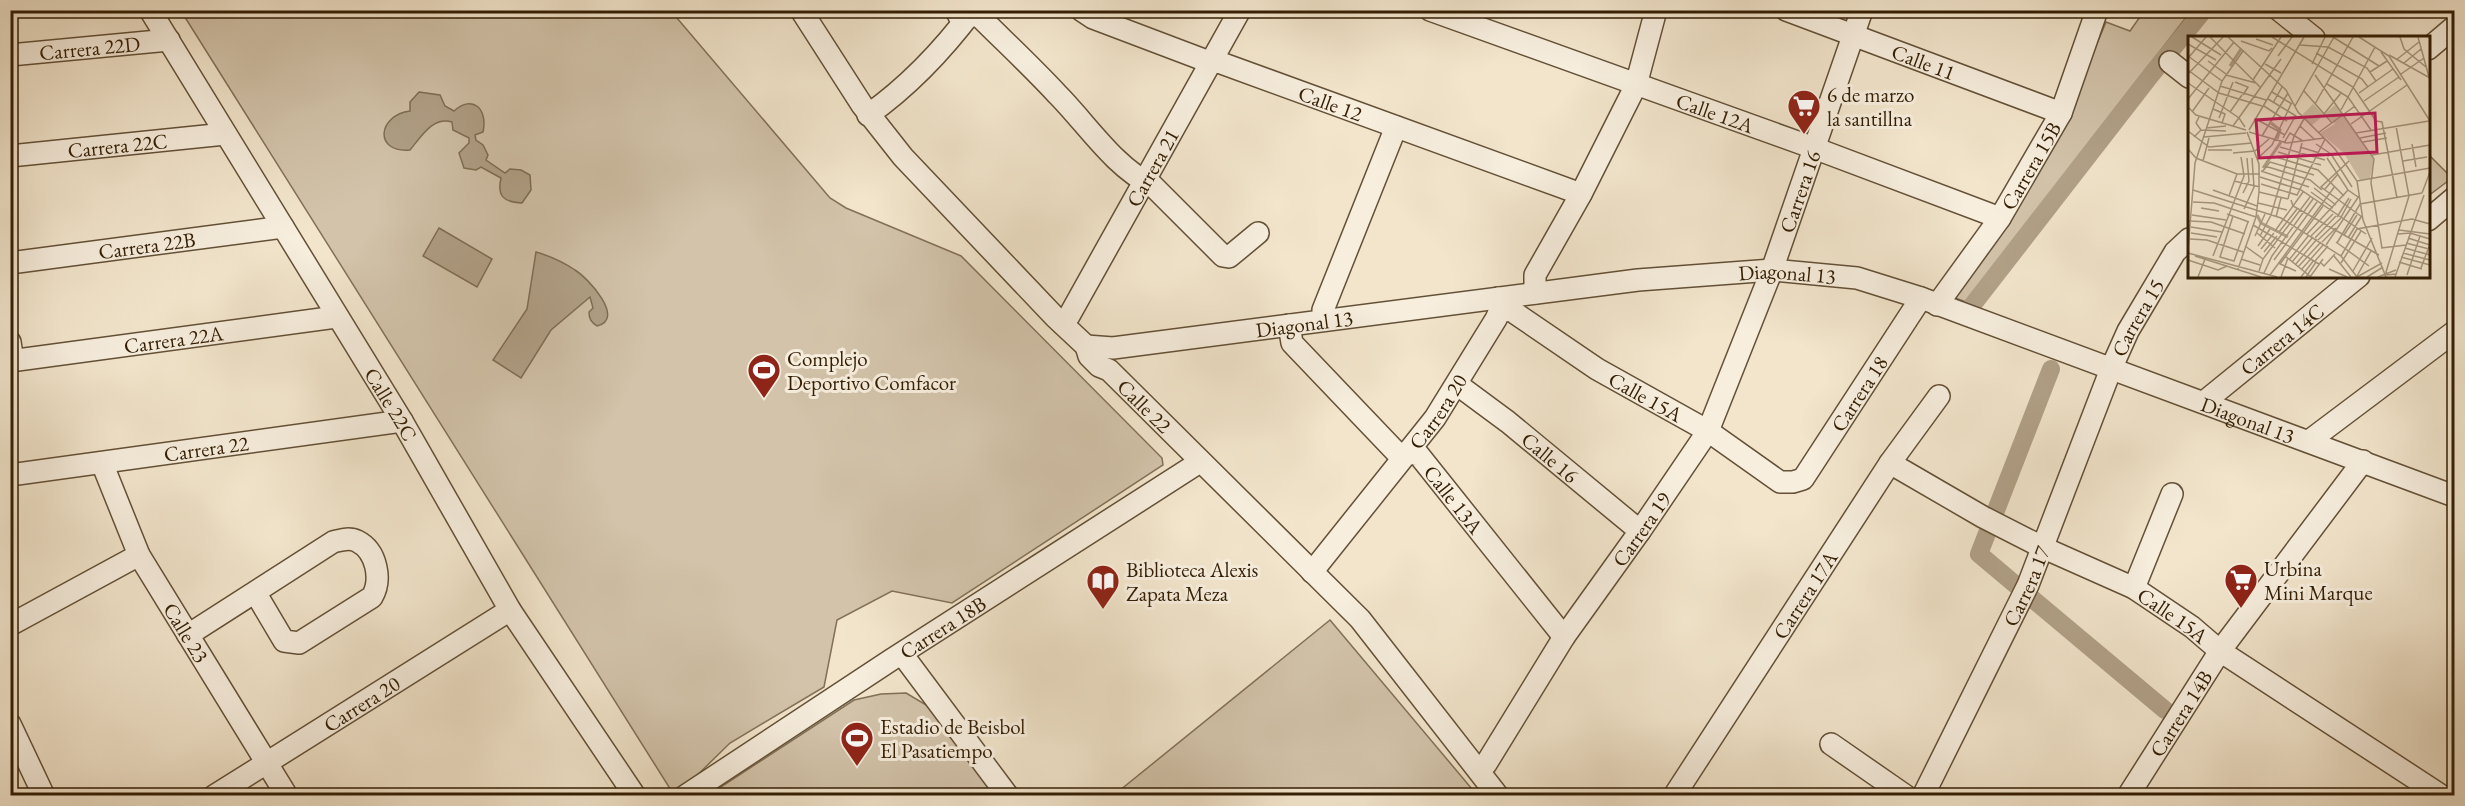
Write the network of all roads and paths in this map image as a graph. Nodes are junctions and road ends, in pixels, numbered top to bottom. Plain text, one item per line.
1 (150, 10) edge
2 (801, 10) edge
3 (1081, 10) edge
4 (1240, 10) edge
5 (1430, 10) edge
6 (1656, 10) edge
7 (1786, 10) edge
8 (1862, 10) edge
9 (2097, 10) edge
10 (2279, 10) edge
11 (2446, 10) edge
12 (966, 12) edge
13 (2454, 18) edge
14 (2454, 27) edge
15 (1853, 34) junction
16 (2312, 36) edge
17 (169, 40) junction
18 (2429, 46) edge
19 (10, 55) edge
20 (1212, 61) junction
21 (2170, 62) dead end
22 (2188, 76) edge
23 (1636, 85) junction
24 (2061, 113) junction
25 (868, 115) junction
26 (1396, 127) junction
27 (225, 134) junction
28 (1814, 148) junction
29 (10, 156) edge
30 (1145, 182) junction
31 (1581, 194) junction
32 (2454, 198) edge
33 (2000, 218) junction
34 (2429, 218) edge
35 (283, 227) junction
36 (1258, 233) dead end
37 (2188, 240) edge
38 (10, 263) edge
39 (1772, 270) junction
40 (2357, 278) edge
41 (1535, 293) junction
42 (1929, 302) junction
43 (1499, 304) junction
44 (336, 317) junction
45 (1325, 320) junction
46 (1062, 323) junction
47 (1289, 325) junction
48 (2454, 332) edge
49 (1086, 346) junction
50 (1113, 348) junction
51 (11, 355) edge
52 (2111, 369) junction
53 (1109, 370) junction
54 (1458, 385) junction
55 (1939, 396) dead end
56 (2204, 402) junction
57 (402, 421) junction
58 (1708, 431) junction
59 (2309, 441) junction
60 (1406, 454) junction
61 (1199, 460) junction
62 (2363, 461) junction
63 (102, 463) junction
64 (1890, 464) junction
65 (10, 475) edge
66 (1792, 482) joint
67 (2172, 494) dead end
68 (2454, 496) edge
69 (1641, 531) junction
70 (2044, 548) junction
71 (139, 555) junction
72 (1312, 572) junction
73 (2134, 588) junction
74 (255, 592) junction
75 (510, 610) junction
76 (10, 625) edge
77 (188, 635) junction
78 (1564, 637) junction
79 (2220, 651) junction
80 (902, 654) junction
81 (10, 724) edge
82 (1831, 744) dead end
83 (266, 765) junction
84 (1479, 770) junction
85 (2137, 792) edge
86 (44, 795) edge
87 (214, 795) edge
88 (287, 795) edge
89 (634, 795) edge
90 (685, 795) edge
91 (1008, 795) edge
92 (1498, 795) edge
93 (1674, 795) edge
94 (1906, 795) edge
95 (1923, 795) edge
96 (2442, 795) edge

1 - 17 street, Calle 22C
2 - 25 street, Calle 22
3 - 20 street, Calle 12
4 - 20 street, Carrera 21
5 - 23 street, Calle 12A
6 - 23 street
7 - 15 street, Calle 11
8 - 15 street, Carrera 16
9 - 24 street, Carrera 15B
10 - 16 street
11 - 13 street
12 - 25 street
12 - 30 street
14 - 18 street
15 - 24 street, Calle 11
15 - 28 street, Carrera 16
17 - 19 street, Carrera 22D
17 - 27 street, Calle 22C
20 - 26 street, Calle 12
20 - 30 street, Carrera 21
21 - 22 street
23 - 28 street, Calle 12A
23 - 31 street
24 - 33 street, Carrera 15B
25 - 46 street, Calle 22
26 - 31 street, Calle 12
26 - 45 street
27 - 29 street, Carrera 22C
27 - 35 street, Calle 22C
28 - 33 street, Calle 12A
28 - 39 street, Carrera 16
30 - 36 street
30 - 46 street, Carrera 21
31 - 41 street
32 - 34 street
33 - 42 street, Carrera 15B
35 - 38 street, Carrera 22B
35 - 44 street, Calle 22C
37 - 52 street, Carrera 15
39 - 41 street, Diagonal 13
39 - 42 street, Diagonal 13
39 - 58 street, Carrera 19
40 - 56 street, Carrera 14C
41 - 43 street, Diagonal 13
42 - 52 street, Diagonal 13
42 - 66 street, Carrera 18
43 - 45 street, Diagonal 13
43 - 54 street, Carrera 20
43 - 58 street, Calle 15A
44 - 51 street, Carrera 22A
44 - 57 street, Calle 22C
45 - 47 street, Diagonal 13
46 - 49 street, Calle 22
47 - 50 street, Diagonal 13
47 - 60 street, Calle 13A
48 - 59 street
49 - 50 street, Diagonal 13
49 - 53 street, Calle 22
50 - 53 street
52 - 56 street, Diagonal 13
52 - 70 street, Carrera 17
53 - 61 street, Calle 22
54 - 60 street, Carrera 20
54 - 69 street, Calle 16
55 - 64 street, Carrera 17A
56 - 59 street, Diagonal 13
57 - 63 street, Carrera 22
57 - 75 street, Calle 22C
58 - 66 street, Calle 15A
58 - 69 street, Carrera 19
59 - 62 street, Diagonal 13
60 - 72 street, Carrera 20
60 - 78 street, Calle 13A
61 - 72 street, Calle 22
61 - 80 street, Carrera 18B
62 - 68 street, Diagonal 13
62 - 79 street, Carrera 14B
63 - 65 street, Carrera 22
63 - 71 street, Calle 23
64 - 70 street, Calle 15A
64 - 93 street, Carrera 17A
67 - 73 street
69 - 78 street, Carrera 19
70 - 73 street, Calle 15A
70 - 95 street, Carrera 17
71 - 76 street
71 - 77 street, Calle 23
72 - 84 street, Calle 22
73 - 79 street, Calle 15A
74 - 74 street
74 - 77 street
75 - 83 street, Carrera 20
75 - 89 street, Calle 22C
77 - 83 street, Calle 23
78 - 84 street, Carrera 19
79 - 85 street, Carrera 14B
79 - 96 street, Calle 15A
80 - 90 street, Carrera 18B
80 - 91 street
81 - 86 street
82 - 94 street
83 - 87 street, Carrera 20
83 - 88 street, Calle 23
84 - 92 street, Calle 22

